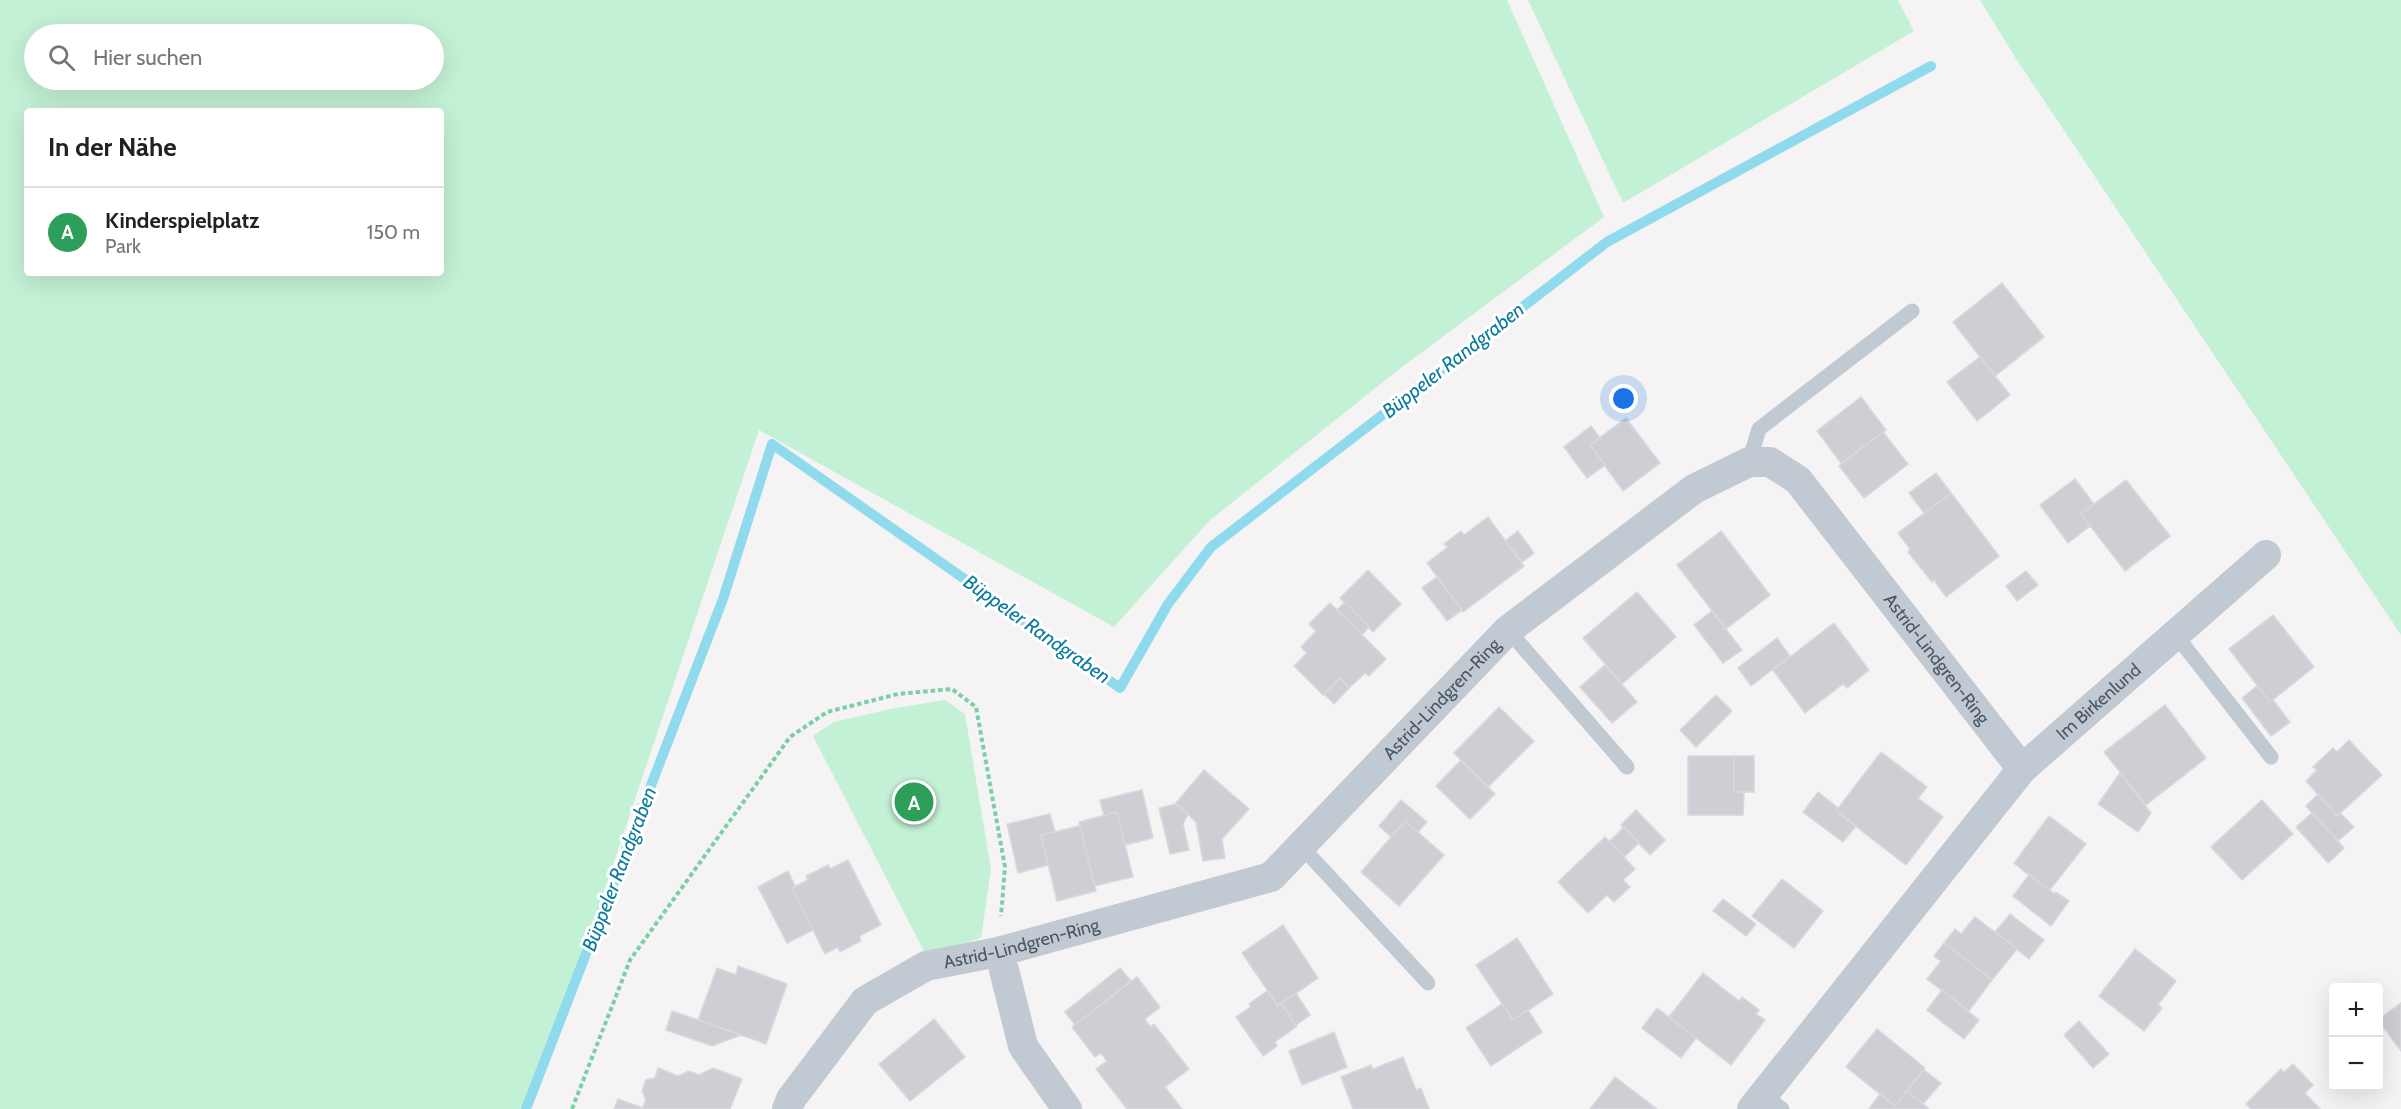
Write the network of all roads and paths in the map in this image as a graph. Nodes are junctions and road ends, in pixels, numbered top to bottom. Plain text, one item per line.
1 (1912, 311) dead end
2 (1749, 462) junction
3 (2266, 555) dead end
4 (1508, 630) junction
5 (2175, 634) junction
6 (2271, 757) dead end
7 (1627, 767) dead end
8 (2022, 769) junction
9 (1301, 846) junction
10 (1001, 961) junction
11 (1428, 983) dead end
12 (1766, 1104) edge
13 (572, 1109) edge
14 (787, 1109) edge
15 (1067, 1109) edge

1 - 2 lane
2 - 4 street, Astrid-Lindgren-Ring
2 - 8 street, Astrid-Lindgren-Ring
3 - 5 street, Im Birkenlund
4 - 7 lane, Astrid-Lindgren-Ring
4 - 9 street, Astrid-Lindgren-Ring
5 - 6 lane
5 - 8 street, Im Birkenlund
8 - 12 street
9 - 10 street, Astrid-Lindgren-Ring
9 - 11 lane
10 - 13 path
10 - 14 street, Astrid-Lindgren-Ring
10 - 15 street

